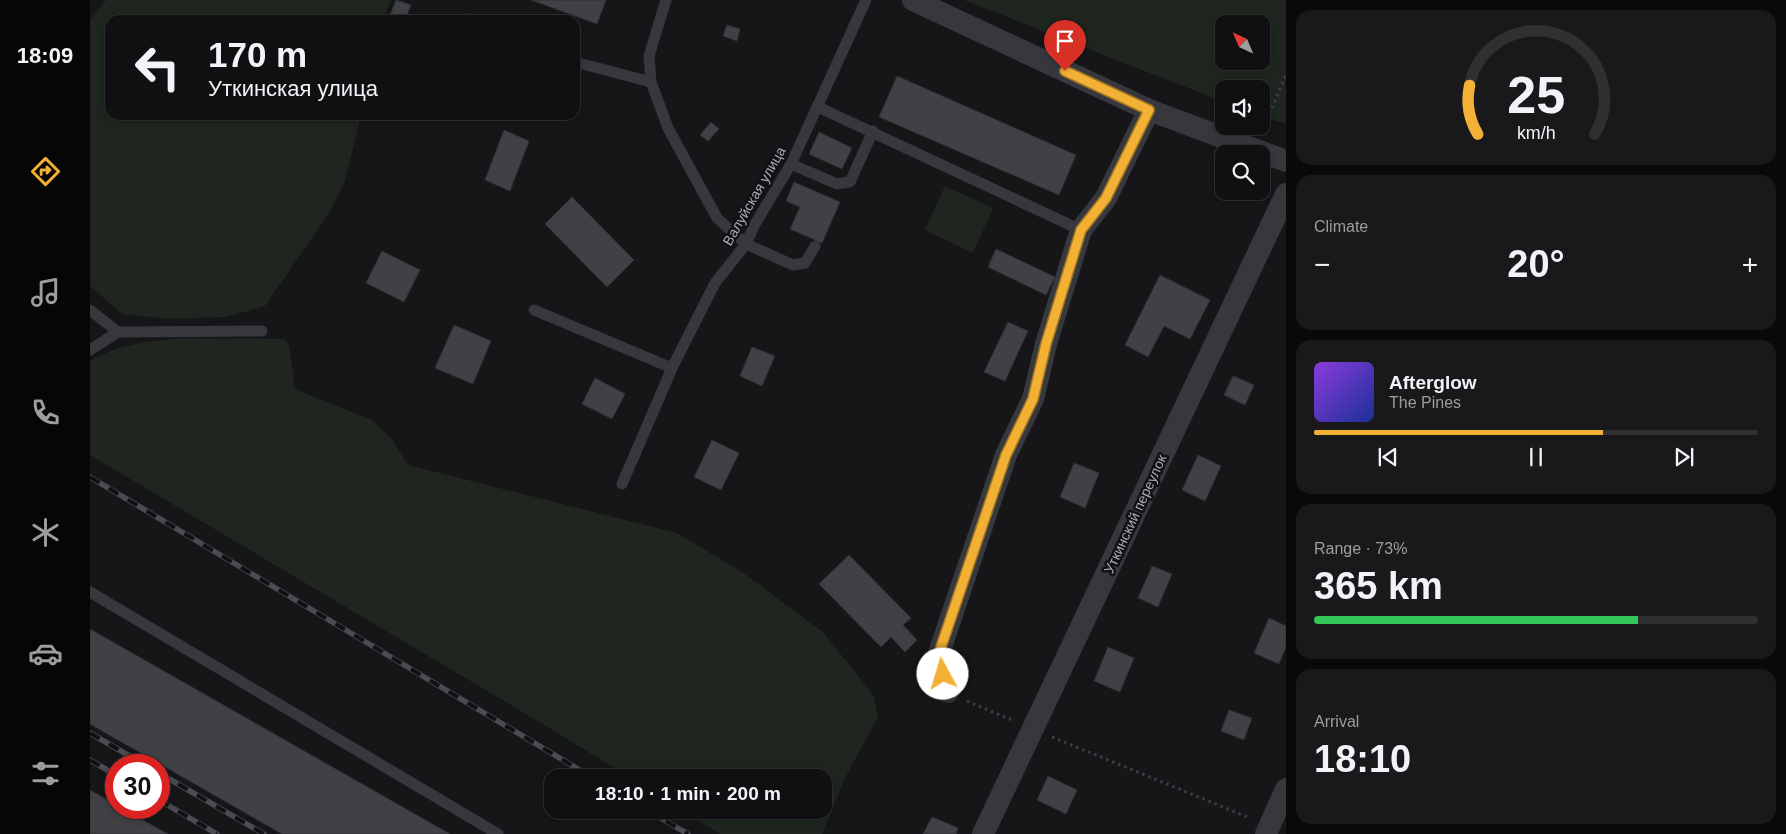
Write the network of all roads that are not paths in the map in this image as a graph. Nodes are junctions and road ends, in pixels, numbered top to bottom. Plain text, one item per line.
1 (666, 0) edge
2 (866, 0) edge
3 (913, 0) edge
4 (580, 63) edge
5 (651, 82) junction
6 (818, 107) junction
7 (1149, 110) junction
8 (873, 131) junction
9 (1286, 161) edge
10 (791, 164) junction
11 (1286, 194) edge
12 (1081, 230) junction
13 (746, 244) junction
14 (815, 246) dead end
15 (90, 310) edge
16 (534, 310) dead end
17 (262, 331) dead end
18 (118, 332) junction
19 (90, 350) edge
20 (672, 368) junction
21 (622, 484) dead end
22 (90, 592) edge
23 (948, 692) road end
24 (1286, 789) edge
25 (1267, 830) edge
26 (498, 834) edge
27 (983, 834) edge

1 - 5 lane
2 - 6 lane, Валуйская улица
3 - 7 street
4 - 5 lane
5 - 13 lane
6 - 8 lane
6 - 10 lane, Валуйская улица
7 - 9 street
7 - 12 street
8 - 10 lane
8 - 12 lane
10 - 13 lane, Валуйская улица
11 - 27 street, Уткинский переулок
12 - 23 street
13 - 14 lane
13 - 20 lane, Валуйская улица
15 - 18 lane
16 - 20 lane
17 - 18 lane
18 - 19 lane
20 - 21 lane, Валуйская улица
22 - 26 lane
24 - 25 street

